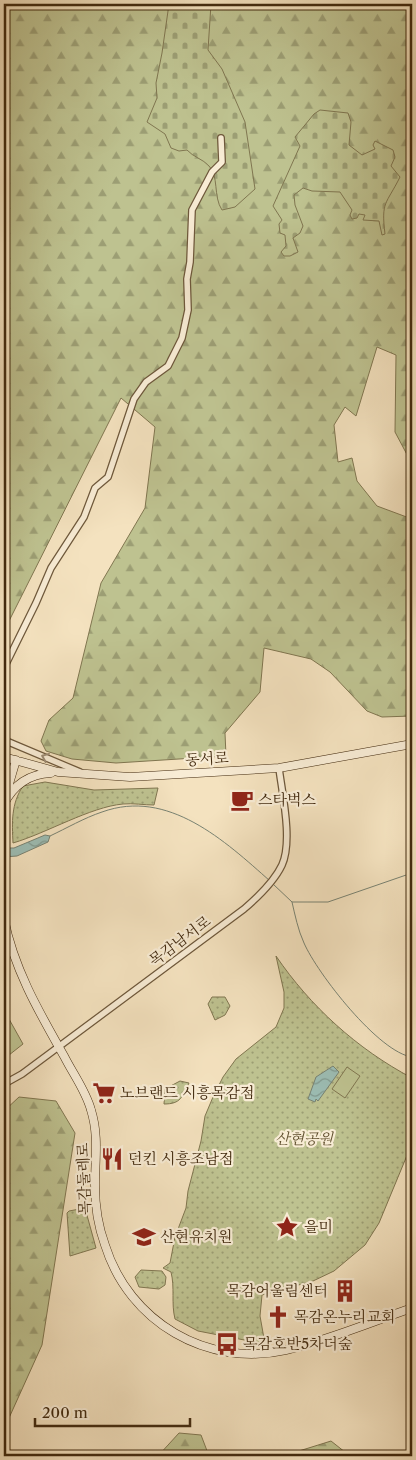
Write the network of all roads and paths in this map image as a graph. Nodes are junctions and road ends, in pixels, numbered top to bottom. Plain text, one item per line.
1 (221, 138) dead end
2 (4, 668) edge
3 (4, 740) edge
4 (412, 744) edge
5 (4, 757) edge
6 (16, 760) junction
7 (279, 768) junction
8 (58, 772) junction
9 (87, 774) junction
10 (4, 781) edge
11 (4, 792) edge
12 (4, 803) edge
13 (4, 918) edge
14 (58, 1046) junction
15 (4, 1084) edge
16 (412, 1308) edge

1 - 2 street
9 -> 3 street
4 - 7 street, 동서로
5 - 6 street, 동서로
6 - 8 street, 동서로
6 - 12 street
7 - 9 street, 동서로
7 - 14 street, 목감남서로
8 - 9 street, 동서로
8 - 12 street
10 - 11 street
13 - 14 street, 목감둘레로
14 - 15 street, 목감남서로
14 - 16 street, 목감둘레로

